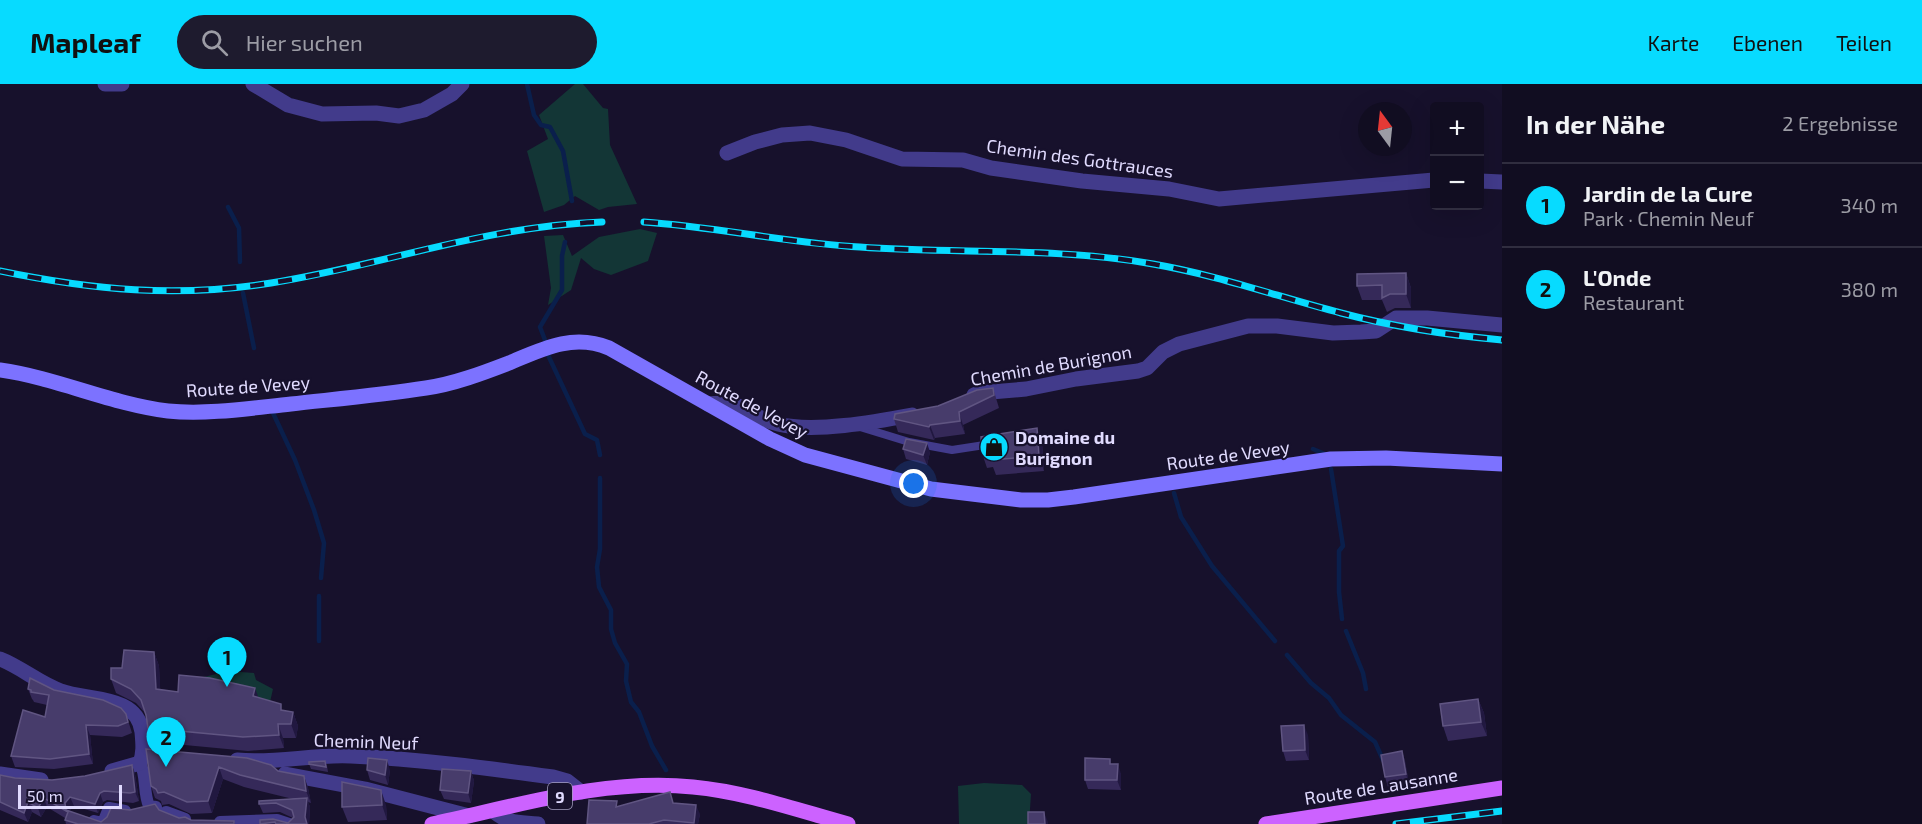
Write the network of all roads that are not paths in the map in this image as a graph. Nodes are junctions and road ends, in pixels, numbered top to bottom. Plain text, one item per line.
1 (105, 84) edge
2 (122, 84) edge
3 (253, 84) edge
4 (462, 84) edge
5 (727, 153) dead end
6 (1430, 180) edge
7 (1484, 181) edge
8 (1502, 182) edge
9 (1502, 325) edge
10 (0, 370) edge
11 (960, 402) edge
12 (708, 404) junction
13 (931, 412) edge
14 (849, 424) junction
15 (1004, 442) edge
16 (1502, 464) edge
17 (0, 659) edge
18 (162, 752) edge
19 (142, 757) junction
20 (219, 758) edge
21 (0, 774) edge
22 (96, 774) edge
23 (285, 774) edge
24 (51, 780) edge
25 (1502, 788) edge
26 (581, 792) junction
27 (162, 809) junction
28 (493, 811) junction
29 (469, 816) junction
30 (86, 818) edge
31 (185, 819) edge
32 (204, 822) edge
33 (289, 824) edge
34 (432, 824) edge
35 (538, 824) edge
36 (848, 824) edge
37 (1266, 824) edge

1 - 2 street
3 - 4 street
5 - 6 street, Chemin des Gottrauces
7 - 8 street
9 - 11 street, Chemin de Burignon
10 - 12 main road, Route de Vevey
12 - 14 street
12 - 16 main road, Route de Vevey
13 - 14 street
14 - 15 lane
17 - 19 street
18 - 19 street
19 - 22 street
19 - 27 street
20 - 26 street, Chemin Neuf
21 - 24 street
23 - 29 street
25 - 37 main road, Route de Lausanne
26 - 28 main road, 9
26 - 36 main road, 9
27 - 30 street
27 - 31 street
28 - 29 main road, 9
28 - 35 street
29 - 34 main road, 9
32 - 33 street

